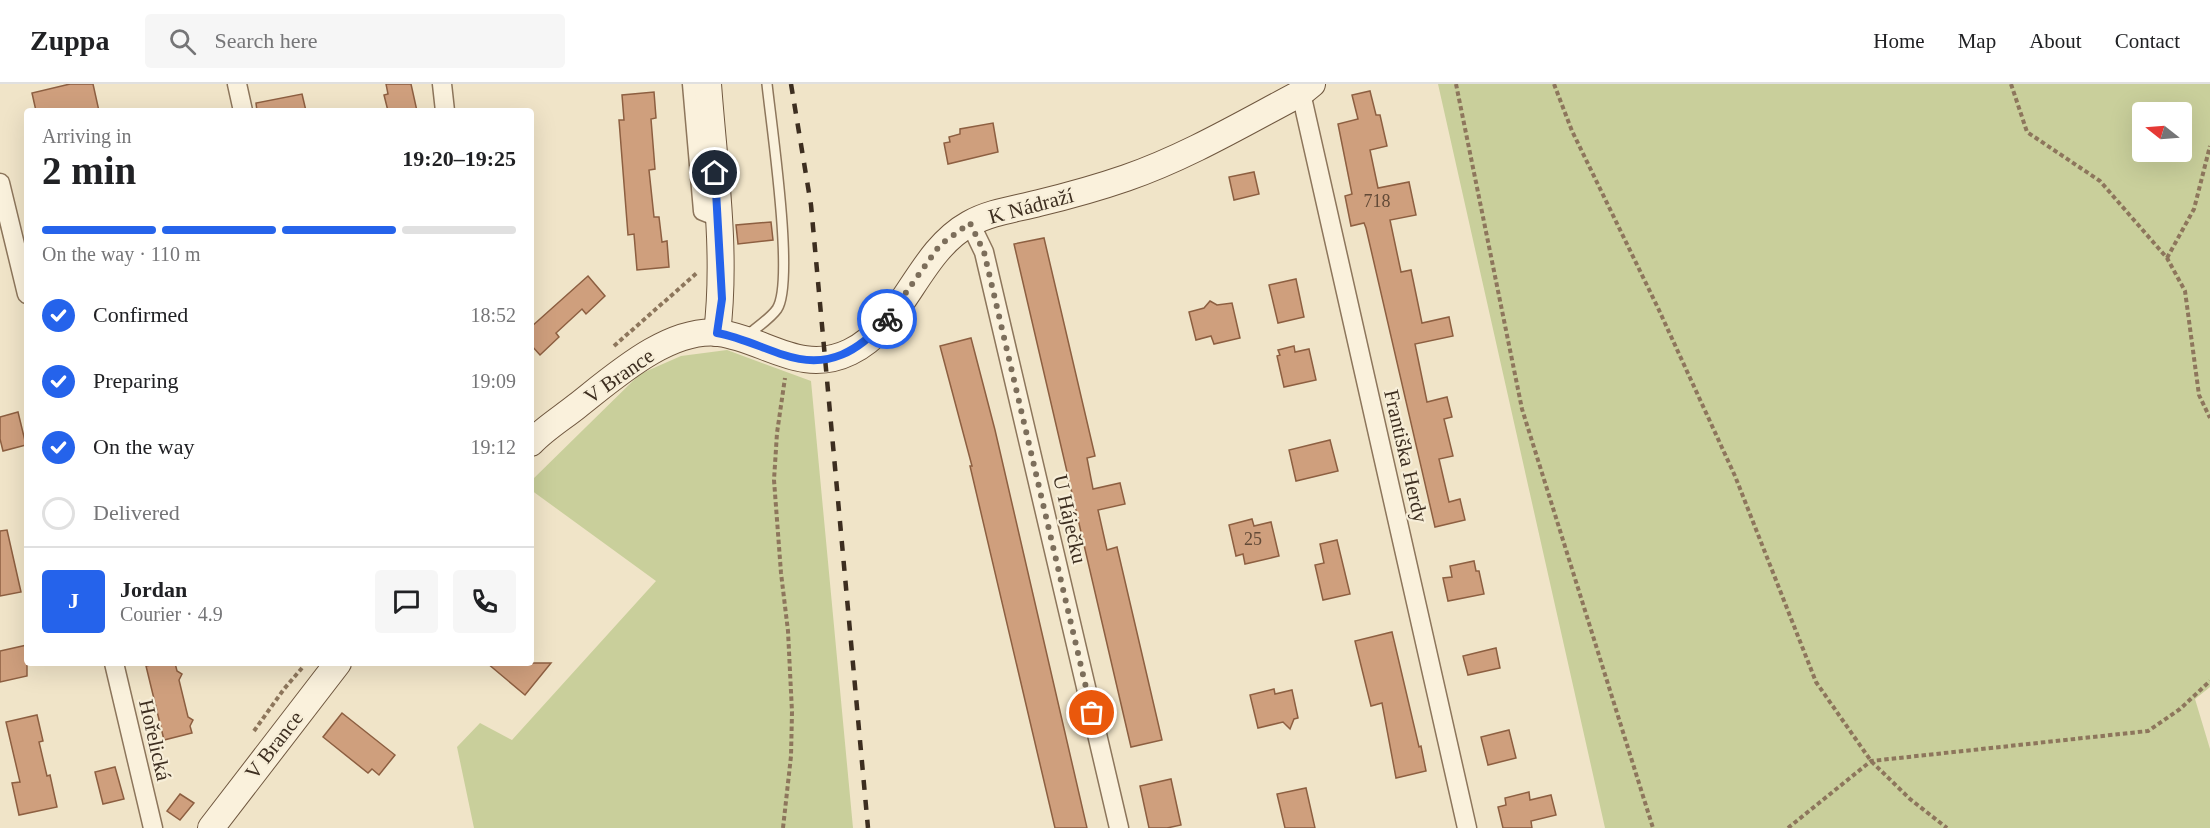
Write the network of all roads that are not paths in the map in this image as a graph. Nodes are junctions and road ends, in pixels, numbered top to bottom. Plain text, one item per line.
1 (237, 84) edge
2 (442, 84) edge
3 (692, 84) edge
4 (708, 84) edge
5 (767, 84) edge
6 (1307, 89) edge
7 (242, 108) edge
8 (445, 108) edge
9 (0, 183) edge
10 (718, 217) junction
11 (970, 223) junction
12 (24, 282) edge
13 (717, 333) junction
14 (742, 340) junction
15 (534, 441) edge
16 (115, 666) edge
17 (336, 666) edge
18 (153, 828) edge
19 (211, 828) edge
20 (1119, 828) edge
21 (1467, 828) edge

1 - 7 street
2 - 8 street
3 - 10 street
4 - 10 main road
5 - 14 lane
6 - 11 main road, K Nádraží
6 - 21 street, Františka Herdy
9 - 12 street
10 - 13 main road
11 - 14 main road, K Nádraží
11 - 20 street, U Háječku
13 - 14 main road, K Nádraží
13 - 15 main road, V Brance
16 - 18 street, Hořelická
17 - 19 main road, V Brance

